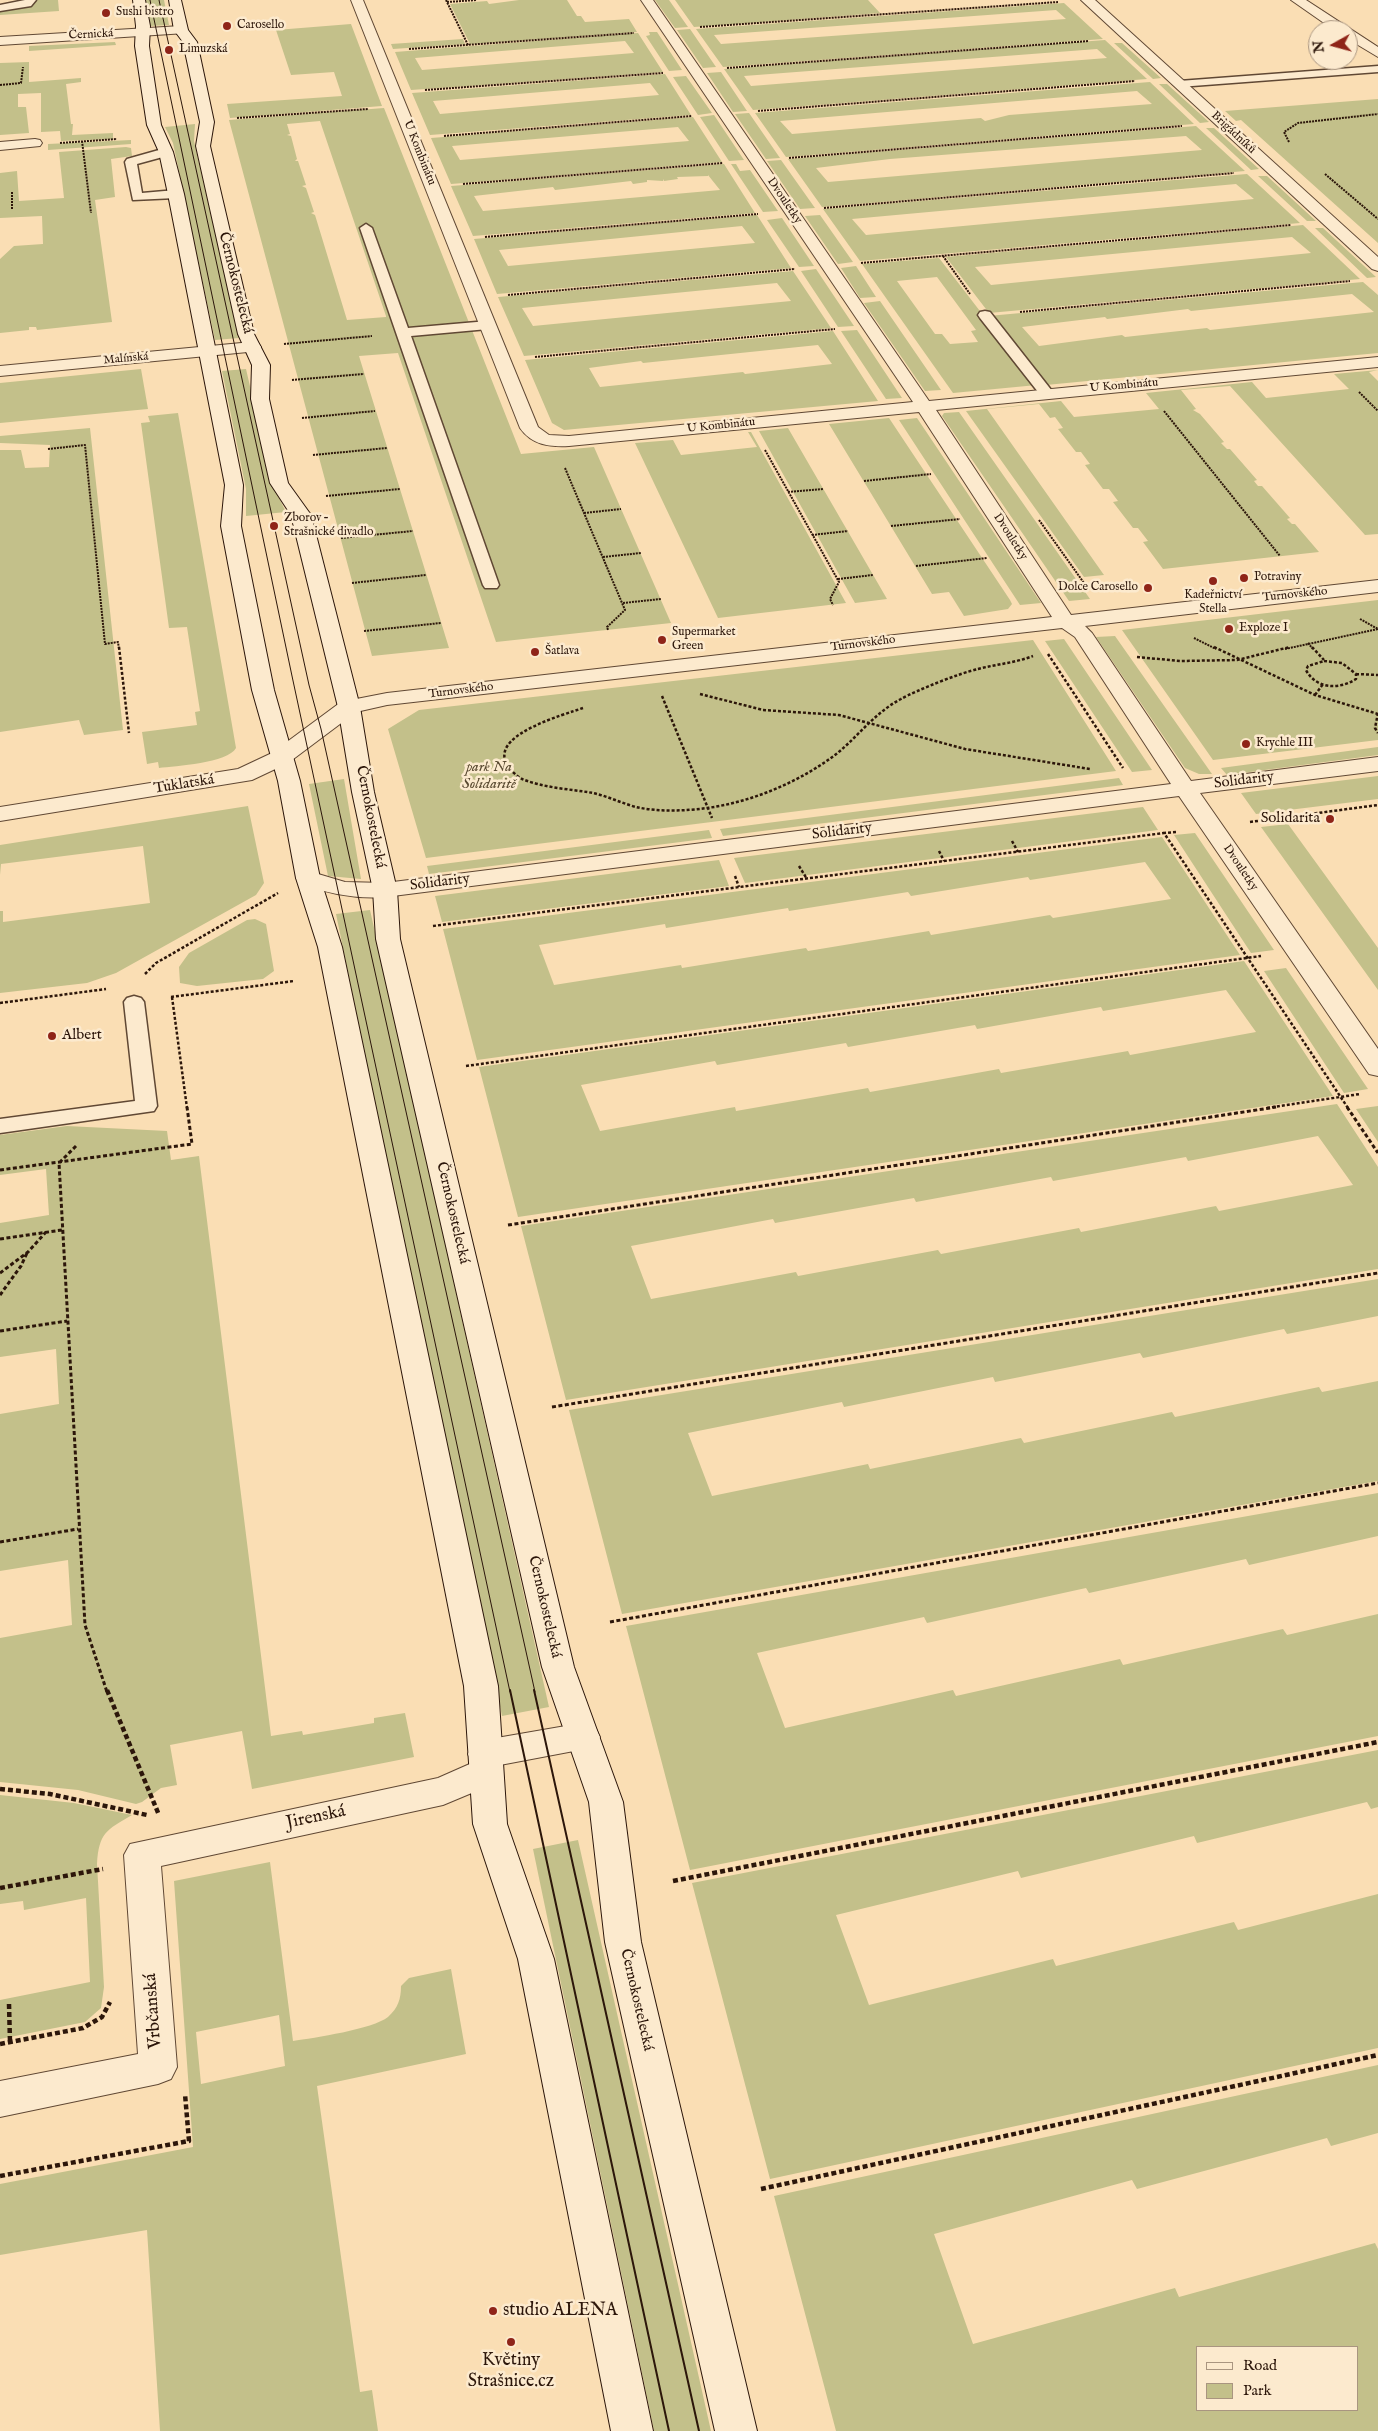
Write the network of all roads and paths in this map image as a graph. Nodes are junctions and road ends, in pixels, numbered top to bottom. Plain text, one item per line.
1 (31, 0) edge
2 (139, 0) edge
3 (174, 0) edge
4 (356, 0) edge
5 (477, 0) edge
6 (647, 0) edge
7 (1088, 0) edge
8 (1297, 0) edge
9 (446, 1) edge
10 (1065, 1) edge
11 (0, 8) edge
12 (1328, 20) edge
13 (180, 24) junction
14 (668, 30) junction
15 (142, 33) junction
16 (1129, 38) junction
17 (1358, 39) edge
18 (0, 40) edge
19 (468, 44) junction
20 (1374, 48) edge
21 (379, 51) junction
22 (1378, 69) edge
23 (695, 70) junction
24 (1176, 81) junction
25 (397, 100) junction
26 (725, 114) junction
27 (1378, 114) edge
28 (232, 118) dead end
29 (1221, 123) junction
30 (413, 138) junction
31 (121, 139) dead end
32 (82, 141) junction
33 (35, 143) dead end
34 (53, 143) dead end
35 (1292, 145) dead end
36 (0, 146) edge
37 (166, 152) junction
38 (757, 161) junction
39 (1273, 170) junction
40 (1325, 174) dead end
41 (432, 187) junction
42 (12, 192) dead end
43 (176, 194) junction
44 (12, 210) dead end
45 (791, 212) junction
46 (91, 213) dead end
47 (1378, 219) edge
48 (1329, 221) junction
49 (366, 228) dead end
50 (455, 240) junction
51 (943, 256) junction
52 (829, 266) junction
53 (1378, 266) edge
54 (1356, 281) dead end
55 (477, 297) junction
56 (985, 315) junction
57 (488, 325) junction
58 (837, 329) dead end
59 (404, 332) junction
60 (283, 344) dead end
61 (252, 347) junction
62 (208, 352) junction
63 (502, 360) junction
64 (1378, 362) edge
65 (0, 371) edge
66 (364, 374) dead end
67 (291, 380) dead end
68 (1047, 394) junction
69 (924, 406) junction
70 (1160, 406) dead end
71 (375, 411) dead end
72 (302, 418) dead end
73 (762, 444) dead end
74 (387, 448) dead end
75 (48, 449) dead end
76 (313, 455) dead end
77 (563, 464) dead end
78 (931, 474) dead end
79 (864, 481) dead end
80 (400, 489) dead end
81 (823, 489) dead end
82 (788, 492) junction
83 (325, 496) dead end
84 (621, 509) dead end
85 (584, 513) junction
86 (960, 518) dead end
87 (891, 526) dead end
88 (413, 531) dead end
89 (848, 531) dead end
90 (812, 534) junction
91 (336, 539) dead end
92 (641, 553) dead end
93 (1280, 556) dead end
94 (602, 557) junction
95 (987, 558) dead end
96 (916, 566) dead end
97 (426, 575) dead end
98 (873, 575) dead end
99 (838, 579) junction
100 (348, 584) dead end
101 (490, 585) dead end
102 (1378, 586) edge
103 (661, 599) dead end
104 (623, 603) junction
105 (833, 605) dead end
106 (1065, 621) junction
107 (441, 623) dead end
108 (1378, 629) edge
109 (608, 630) dead end
110 (359, 632) dead end
111 (1187, 635) dead end
112 (1308, 643) junction
113 (1237, 660) junction
114 (1324, 661) junction
115 (1142, 665) dead end
116 (1356, 674) junction
117 (1378, 675) edge
118 (1323, 684) junction
119 (660, 690) dead end
120 (699, 694) dead end
121 (1315, 695) junction
122 (349, 707) junction
123 (586, 707) dead end
124 (1378, 713) edge
125 (869, 722) junction
126 (130, 733) dead end
127 (1378, 733) edge
128 (280, 758) junction
129 (1378, 764) edge
130 (1099, 770) dead end
131 (1127, 775) dead end
132 (1185, 788) junction
133 (1378, 805) edge
134 (708, 808) junction
135 (0, 814) edge
136 (1250, 822) dead end
137 (715, 826) dead end
138 (1184, 830) dead end
139 (1164, 833) junction
140 (308, 878) junction
141 (385, 890) junction
142 (278, 892) dead end
143 (433, 926) dead end
144 (1297, 950) junction
145 (1247, 958) junction
146 (144, 975) dead end
147 (294, 981) dead end
148 (113, 989) dead end
149 (134, 1002) joint
150 (0, 1003) edge
151 (466, 1066) dead end
152 (1378, 1068) edge
153 (1369, 1093) dead end
154 (1341, 1097) junction
155 (114, 1110) junction
156 (0, 1126) edge
157 (1378, 1153) edge
158 (508, 1225) dead end
159 (62, 1230) junction
160 (46, 1232) junction
161 (0, 1239) edge
162 (28, 1252) junction
163 (0, 1273) edge
164 (1378, 1274) edge
165 (0, 1295) edge
166 (67, 1321) junction
167 (0, 1331) edge
168 (552, 1407) dead end
169 (1378, 1483) edge
170 (78, 1529) junction
171 (0, 1542) edge
172 (610, 1622) dead end
173 (583, 1737) junction
174 (1378, 1742) edge
175 (486, 1763) junction
176 (0, 1789) edge
177 (159, 1818) junction
178 (143, 1839) junction
179 (103, 1860) dead end
180 (103, 1869) junction
181 (104, 1878) dead end
182 (673, 1881) dead end
183 (0, 1888) edge
184 (110, 1991) dead end
185 (9, 2004) dead end
186 (10, 2042) junction
187 (0, 2044) edge
188 (1378, 2055) edge
189 (185, 2092) dead end
190 (0, 2099) edge
191 (0, 2176) edge
192 (761, 2189) dead end
193 (632, 2431) edge
194 (736, 2431) edge

1 - 11 lane
2 - 15 street
3 - 13 street, Černokostelecká
4 - 21 street, U Kombinátu
5 - 9 path
6 - 14 street, Dvouletky
7 - 16 street, Brigádníků
8 - 12 street
9 - 19 path
10 - 14 path
13 - 15 street, Černická
13 - 61 street, Černokostelecká
14 - 19 path
14 - 23 street, Dvouletky
15 - 18 street, Černická
15 - 37 street
16 - 23 path
16 - 24 street, Brigádníků
17 - 20 street
19 - 21 path
21 - 25 street, U Kombinátu
22 - 24 lane
23 - 25 path
23 - 26 street, Dvouletky
24 - 26 path
24 - 29 street, Brigádníků
25 - 28 path
25 - 30 street, U Kombinátu
26 - 30 path
26 - 38 street, Dvouletky
27 - 35 path
29 - 38 path
29 - 39 street, Brigádníků
30 - 41 street, U Kombinátu
31 - 32 path
32 - 34 path
32 - 46 path
33 - 36 street
37 - 43 street
37 - 43 lane
38 - 41 path
38 - 45 street, Dvouletky
39 - 45 path
39 - 48 street, Brigádníků
40 - 47 path
41 - 50 street, U Kombinátu
42 - 44 path
43 - 62 street
45 - 50 path
45 - 52 street, Dvouletky
48 - 51 path
48 - 53 street, Brigádníků
49 - 59 lane
50 - 55 street, U Kombinátu
51 - 52 path
51 - 56 path
52 - 55 path
52 - 69 street, Dvouletky
54 - 56 path
55 - 57 street, U Kombinátu
56 - 68 lane
57 - 59 lane
57 - 63 street, U Kombinátu
58 - 63 path
59 - 60 path
59 - 101 lane
61 - 62 street, Malínská
61 - 122 street, Černokostelecká
62 - 65 street, Malínská
62 - 128 street
63 - 69 street, U Kombinátu
64 - 68 street, U Kombinátu
66 - 67 path
68 - 69 street, U Kombinátu
69 - 106 street, Dvouletky
70 - 93 path
71 - 72 path
73 - 82 path
74 - 76 path
75 - 126 path
77 - 85 path
78 - 79 path
80 - 83 path
81 - 82 path
82 - 90 path
84 - 85 path
85 - 94 path
86 - 87 path
88 - 91 path
89 - 90 path
90 - 99 path
92 - 94 path
94 - 104 path
95 - 96 path
97 - 100 path
98 - 99 path
99 - 105 path
102 - 106 street, Turnovského
103 - 104 path
104 - 109 path
106 - 122 street, Turnovského
106 - 132 street, Dvouletky
107 - 110 path
108 - 112 path
111 - 113 path
112 - 113 path
112 - 114 path
113 - 115 path
113 - 121 path
114 - 116 path
114 - 118 path
116 - 117 path
116 - 118 path
118 - 121 path
119 - 134 path
120 - 125 path
121 - 124 path
122 - 128 street, Tuklatská
122 - 141 street, Černokostelecká
123 - 134 path
124 - 127 path
125 - 130 path
125 - 131 path
125 - 134 path
128 - 135 street, Tuklatská
128 - 140 street
129 - 132 street, Solidarity
132 - 141 street, Solidarity
132 - 144 street, Dvouletky
133 - 136 path
134 - 137 path
138 - 139 path
139 - 143 path
139 - 145 path
140 - 141 street, Solidarity
140 - 175 street
141 - 173 street, Černokostelecká
142 - 146 path
144 - 145 path
144 - 152 street, Dvouletky
145 - 151 path
145 - 154 path
147 - 149 path
148 - 150 path
149 - 155 lane
153 - 154 path
154 - 157 path
154 - 158 path
155 - 156 lane
155 - 159 path
159 - 160 path
159 - 166 path
160 - 161 path
160 - 162 path
162 - 163 path
162 - 165 path
164 - 168 path
166 - 167 path
166 - 170 path
169 - 172 path
170 - 171 path
170 - 177 path
173 - 175 street, Jirenská
173 - 194 street, Černokostelecká
174 - 182 path
175 - 178 street, Jirenská
175 - 193 street
176 - 177 path
177 - 178 path
178 - 190 street, Vrbčanská
179 - 180 path
180 - 181 path
180 - 183 path
184 - 186 path
185 - 186 path
186 - 187 path
188 - 192 path
189 - 191 path

